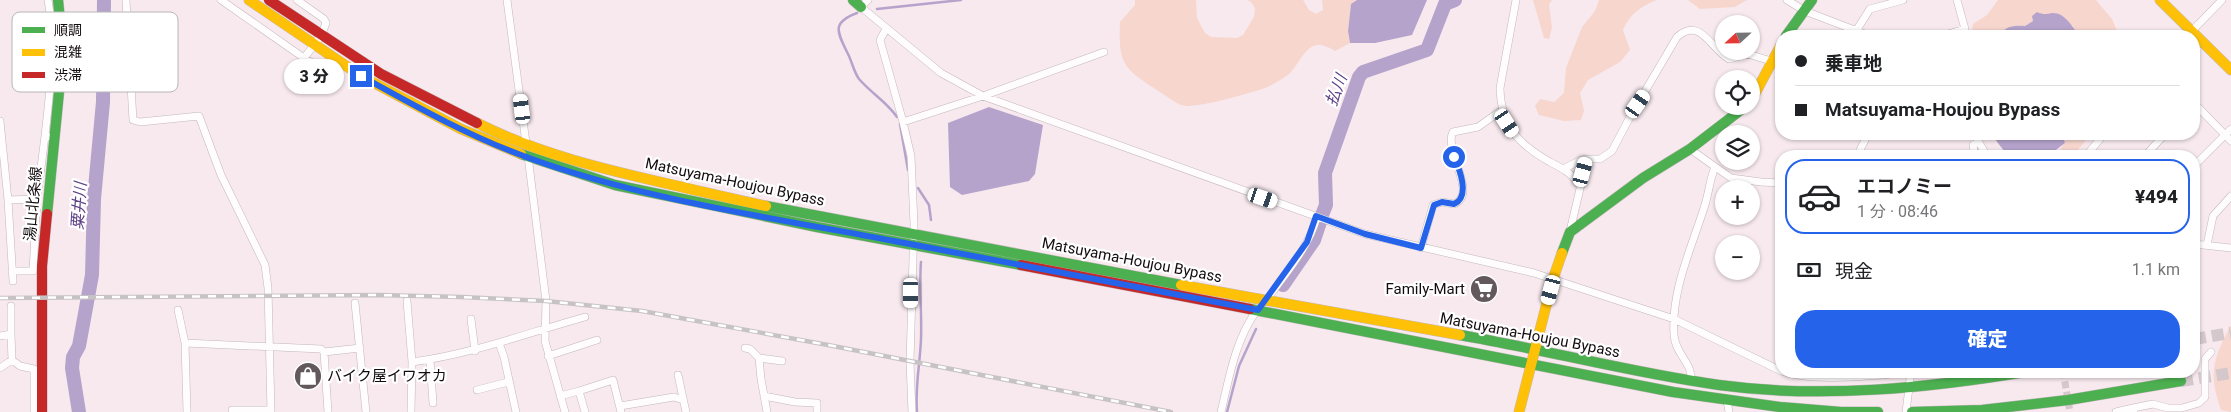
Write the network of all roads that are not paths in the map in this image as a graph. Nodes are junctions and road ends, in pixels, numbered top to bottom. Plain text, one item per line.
1 (221, 0) edge
2 (249, 0) edge
3 (269, 0) edge
4 (297, 0) edge
5 (507, 0) edge
6 (1516, 0) edge
7 (1787, 0) edge
8 (1812, 0) edge
9 (1903, 0) edge
10 (1957, 0) edge
11 (2160, 0) edge
12 (2222, 0) edge
13 (861, 2) edge
14 (1805, 11) junction
15 (886, 29) junction
16 (1791, 30) edge
17 (1853, 30) edge
18 (1857, 30) edge
19 (1962, 30) edge
20 (2186, 30) edge
21 (2193, 30) edge
22 (321, 36) junction
23 (2200, 43) edge
24 (314, 46) junction
25 (1104, 52) dead end
26 (304, 58) junction
27 (1775, 58) edge
28 (1775, 64) edge
29 (2229, 65) edge
30 (333, 76) dead end
31 (1760, 88) edge
32 (52, 92) edge
33 (57, 92) edge
34 (131, 92) edge
35 (982, 96) junction
36 (2200, 109) edge
37 (1502, 110) junction
38 (1734, 115) edge
39 (0, 121) edge
40 (903, 122) junction
41 (2231, 129) edge
42 (2225, 135) junction
43 (50, 137) junction
44 (2099, 140) edge
45 (2160, 140) edge
46 (1978, 141) joint
47 (2231, 141) edge
48 (526, 144) junction
49 (1690, 149) junction
50 (1974, 150) edge
51 (1983, 150) edge
52 (2091, 150) edge
53 (2150, 150) edge
54 (529, 158) junction
55 (1587, 159) junction
56 (2200, 160) edge
57 (1715, 167) joint
58 (1563, 169) junction
59 (1719, 170) edge
60 (1775, 182) edge
61 (1580, 186) junction
62 (2231, 196) edge
63 (37, 199) junction
64 (8, 200) junction
65 (1316, 216) junction
66 (1570, 232) junction
67 (912, 239) junction
68 (2200, 244) edge
69 (2207, 245) junction
70 (1421, 248) junction
71 (2231, 248) edge
72 (12, 272) junction
73 (1554, 279) junction
74 (13, 280) dead end
75 (407, 302) dead end
76 (1266, 302) junction
77 (355, 303) dead end
78 (11, 306) dead end
79 (178, 310) dead end
80 (1258, 310) junction
81 (585, 317) dead end
82 (471, 319) dead end
83 (1674, 320) junction
84 (544, 328) junction
85 (11, 334) junction
86 (0, 336) edge
87 (597, 340) dead end
88 (185, 343) junction
89 (499, 343) junction
90 (270, 347) junction
91 (360, 348) junction
92 (745, 348) dead end
93 (1534, 348) junction
94 (475, 351) junction
95 (324, 352) junction
96 (2210, 352) dead end
97 (548, 356) junction
98 (759, 358) junction
99 (12, 360) junction
100 (430, 360) junction
101 (782, 361) dead end
102 (412, 362) junction
103 (1532, 363) junction
104 (0, 368) edge
105 (1775, 368) edge
106 (678, 375) dead end
107 (1793, 378) edge
108 (1910, 378) edge
109 (1988, 378) edge
110 (1691, 381) junction
111 (2181, 381) tunnel mouth
112 (508, 382) junction
113 (1909, 387) junction
114 (1791, 390) junction
115 (480, 391) dead end
116 (579, 391) junction
117 (440, 396) dead end
118 (560, 396) junction
119 (764, 396) junction
120 (683, 400) junction
121 (1727, 400) junction
122 (621, 409) edge
123 (232, 410) dead end
124 (2133, 410) edge
125 (271, 411) edge
126 (34, 412) edge
127 (42, 412) edge
128 (187, 412) edge
129 (328, 412) edge
130 (366, 412) edge
131 (411, 412) edge
132 (516, 412) edge
133 (565, 412) edge
134 (586, 412) edge
135 (686, 412) edge
136 (767, 412) edge
137 (817, 412) edge
138 (912, 412) edge
139 (1221, 412) edge
140 (1519, 412) edge
141 (1729, 412) edge
142 (1878, 412) edge
143 (1906, 412) edge
144 (1912, 412) edge
145 (2116, 412) edge

1 - 26 street
2 - 24 main road, Matsuyama-Houjou Bypass
3 - 22 main road, Matsuyama-Houjou Bypass
4 - 22 street
5 - 48 street
6 - 37 street
7 - 14 street
8 - 14 main road
9 - 18 street
10 - 19 street
11 - 20 main road
12 - 21 street
13 - 15 street
14 - 16 main road
14 - 17 street
15 - 35 street
15 - 40 street
22 - 24 street
22 - 48 main road, Matsuyama-Houjou Bypass
23 - 29 main road
24 - 26 street
24 - 54 main road, Matsuyama-Houjou Bypass
25 - 35 street
26 - 30 street
27 - 55 street
28 - 31 main road
32 - 43 street
33 - 43 main road, 湯山北条線
34 - 90 street
35 - 40 street
35 - 65 street
36 - 42 street
37 - 58 street
37 - 70 street
38 - 49 main road
39 - 64 street
40 - 67 street
41 - 42 street
42 - 47 street
42 - 56 street
43 - 63 street
43 - 127 main road, 湯山北条線
44 - 52 street
45 - 53 street
46 - 50 street
46 - 51 street
48 - 54 street
48 - 67 main road, Matsuyama-Houjou Bypass
49 - 57 street
49 - 66 main road
54 - 67 main road, Matsuyama-Houjou Bypass
54 - 84 street
55 - 58 street
55 - 61 street
57 - 83 street
58 - 61 street
59 - 60 street
61 - 66 street
62 - 69 street
63 - 64 street
63 - 72 street
64 - 72 street
65 - 70 street
65 - 76 street
66 - 73 main road
67 - 76 main road, Matsuyama-Houjou Bypass
67 - 80 main road, Matsuyama-Houjou Bypass
67 - 138 street
68 - 69 street
69 - 71 street
70 - 73 street
72 - 74 street
73 - 83 street
73 - 93 main road
75 - 102 street
76 - 80 street
76 - 93 main road, Matsuyama-Houjou Bypass
77 - 91 street
78 - 85 street
79 - 88 street
80 - 103 main road, Matsuyama-Houjou Bypass
80 - 139 street
81 - 84 street
82 - 94 street
83 - 105 street
83 - 110 street
84 - 89 street
84 - 97 street
85 - 86 street
85 - 99 street
87 - 97 street
88 - 90 street
88 - 128 street
89 - 94 street
89 - 112 street
90 - 95 street
90 - 125 street
91 - 95 street
91 - 130 street
92 - 98 street
93 - 103 main road
93 - 110 main road, Matsuyama-Houjou Bypass
94 - 100 street
95 - 129 street
96 - 124 street
97 - 118 street
98 - 101 street
98 - 119 street
99 - 104 street
99 - 126 street
100 - 102 street
100 - 117 street
102 - 131 street
103 - 121 main road, Matsuyama-Houjou Bypass
103 - 140 main road
106 - 120 street
107 - 114 street
108 - 113 street
109 - 113 main road, Matsuyama-Houjou Bypass
110 - 114 main road, Matsuyama-Houjou Bypass
111 - 144 main road
112 - 115 street
112 - 132 street
113 - 114 main road, Matsuyama-Houjou Bypass
113 - 143 street
116 - 118 street
116 - 122 street
116 - 134 street
118 - 133 street
119 - 136 street
119 - 137 street
120 - 122 street
120 - 135 street
121 - 141 street
121 - 142 main road, Matsuyama-Houjou Bypass
123 - 125 street
124 - 145 street

